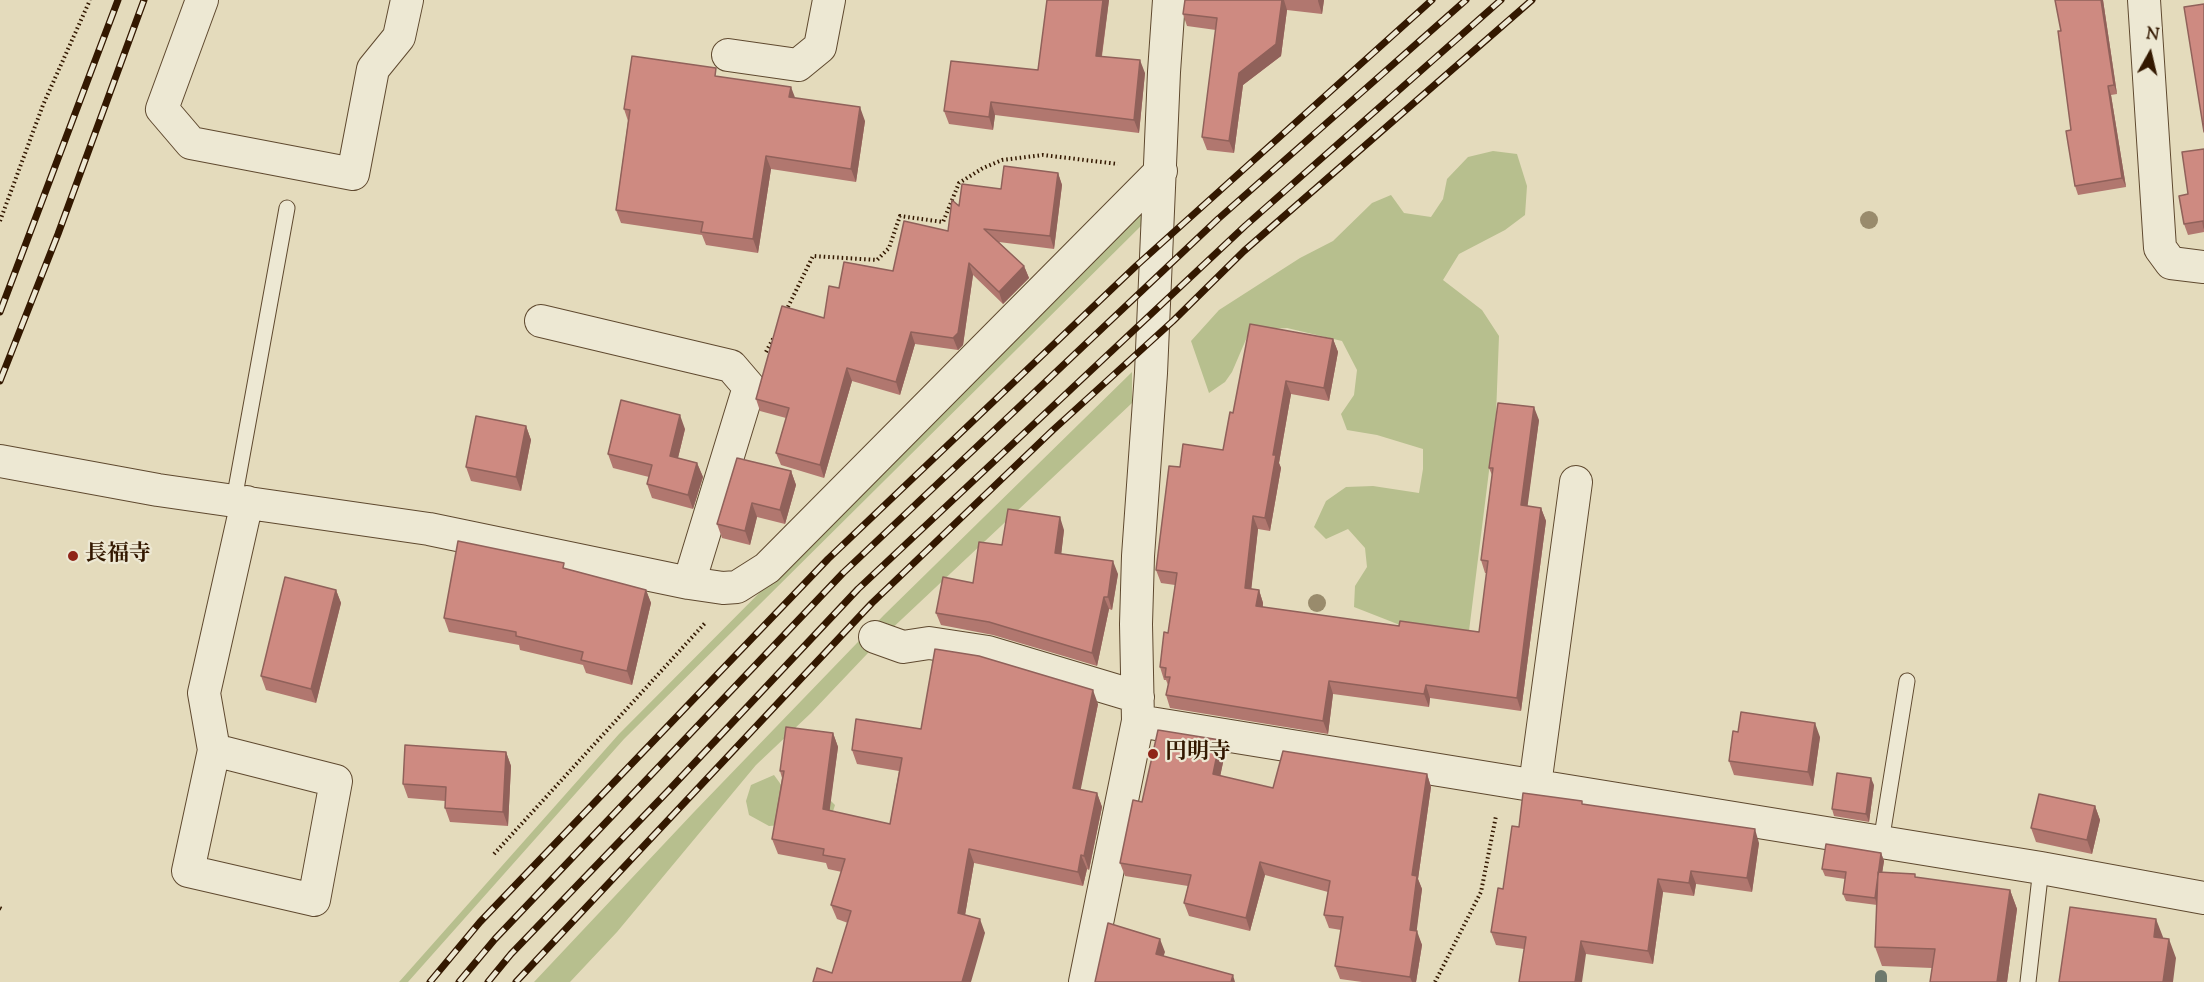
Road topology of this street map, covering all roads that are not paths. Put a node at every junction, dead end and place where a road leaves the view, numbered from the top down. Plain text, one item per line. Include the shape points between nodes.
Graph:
1 (202, 0) edge
2 (407, 0) edge
3 (829, 0) edge
4 (1169, 0) edge
5 (2144, 0) edge
6 (728, 55) dead end
7 (1161, 171) junction
8 (287, 208) dead end
9 (2204, 267) edge
10 (540, 321) dead end
11 (1, 462) edge
12 (1576, 482) dead end
13 (241, 501) junction
14 (689, 583) junction
15 (889, 646) dead end
16 (1907, 681) dead end
17 (1138, 709) junction
18 (214, 750) junction
19 (1535, 785) junction
20 (1881, 842) junction
21 (2042, 868) junction
22 (2204, 898) edge
23 (1084, 982) edge
24 (2028, 982) edge

1 - 2 street via 162,109 183,134 191,142 353,174 373,69 399,37
3 - 6 street via 820,47 798,65
4 - 7 street
5 - 9 street via 2160,248 2171,263
7 - 14 street via 767,568 737,587
7 - 17 street via 1138,556
8 - 13 lane
10 - 14 street via 731,366 749,387
11 - 13 street
12 - 19 street
13 - 14 street via 429,529
13 - 18 street via 204,693
15 - 17 street via 929,643 988,652
16 - 20 lane
17 - 19 street
17 - 23 street
18 - 18 street via 188,871 314,900 336,781
19 - 20 street
20 - 21 street
21 - 22 street
21 - 24 lane

